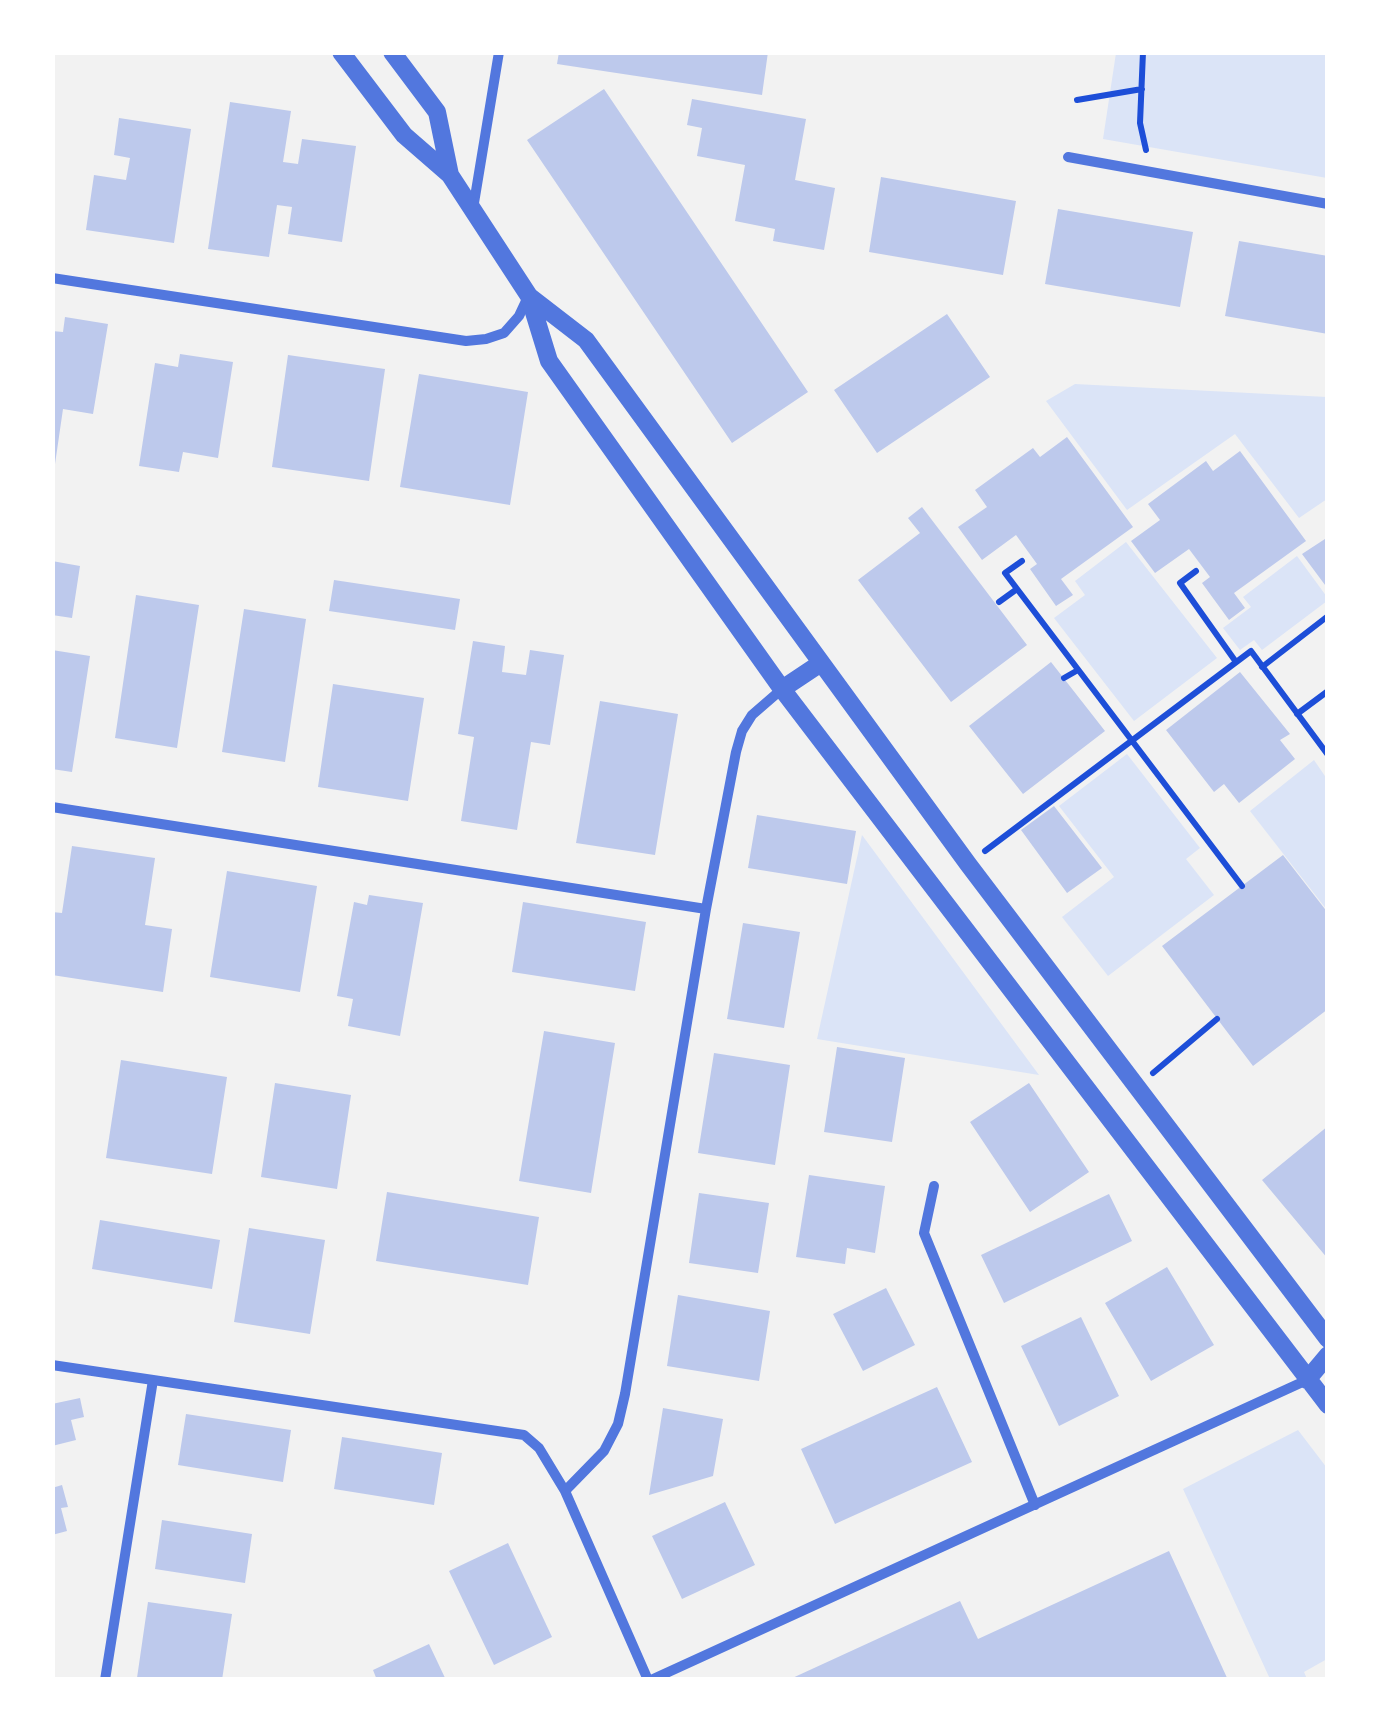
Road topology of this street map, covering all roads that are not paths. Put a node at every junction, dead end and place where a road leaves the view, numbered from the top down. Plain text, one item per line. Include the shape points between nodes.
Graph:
1 (342, 52) edge
2 (392, 52) edge
3 (500, 52) edge
4 (1068, 156) dead end
5 (450, 175) junction
6 (1328, 204) edge
7 (472, 210) junction
8 (52, 278) edge
9 (529, 296) junction
10 (821, 663) junction
11 (782, 689) junction
12 (52, 806) edge
13 (706, 908) junction
14 (934, 1186) dead end
15 (1328, 1338) edge
16 (1328, 1355) edge
17 (52, 1365) edge
18 (153, 1380) junction
19 (1307, 1380) junction
20 (1328, 1383) edge
21 (1328, 1405) edge
22 (565, 1492) junction
23 (1035, 1505) junction
24 (105, 1680) edge
25 (649, 1680) edge

1 - 5 street via 404,135
2 - 5 street via 437,112
3 - 7 street
4 - 6 street
5 - 7 street
7 - 9 street
8 - 9 street via 466,341 504,333
9 - 10 street via 586,340
9 - 11 street via 549,361
10 - 11 street
10 - 15 street
11 - 13 street via 742,731
11 - 19 street
12 - 13 street
13 - 22 street via 626,1394 604,1451
14 - 23 street via 924,1232
16 - 19 street
17 - 18 street
18 - 22 street via 510,1431 539,1448
18 - 24 street
19 - 20 street
19 - 21 street
19 - 23 street
22 - 25 street
23 - 25 street

